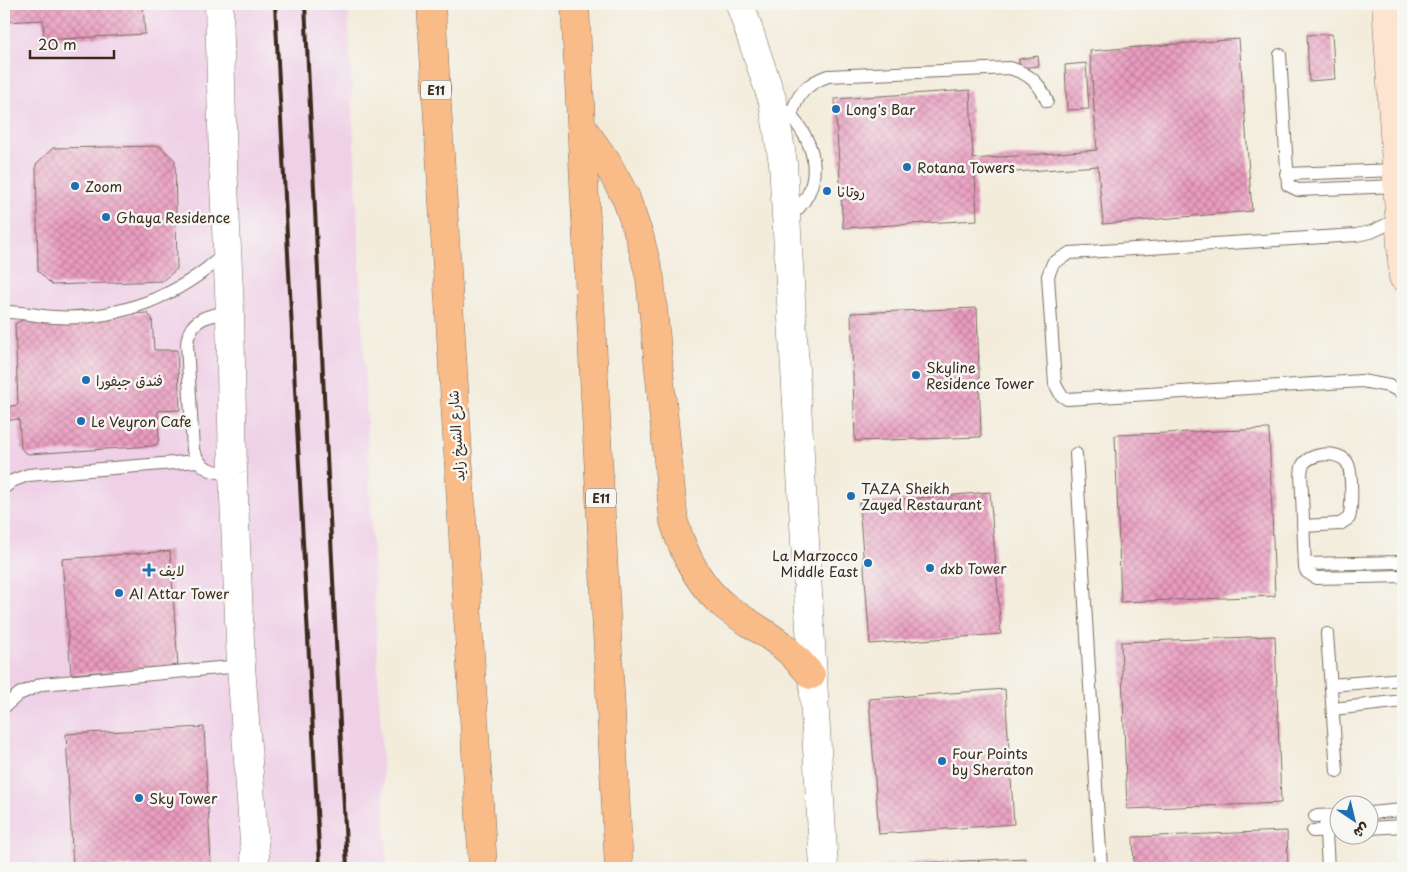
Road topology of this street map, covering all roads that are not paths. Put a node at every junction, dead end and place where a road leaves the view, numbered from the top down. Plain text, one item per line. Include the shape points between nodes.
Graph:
1 (220, 4) edge
2 (431, 4) edge
3 (575, 4) edge
4 (740, 4) edge
5 (1386, 4) edge
6 (1280, 55) dead end
7 (1047, 101) dead end
8 (782, 109) junction
9 (582, 127) junction
10 (1396, 178) junction
11 (1399, 219) junction
12 (227, 251) junction
13 (1403, 277) edge
14 (4, 312) edge
15 (230, 312) junction
16 (1403, 393) edge
17 (1076, 454) dead end
18 (198, 462) junction
19 (233, 473) junction
20 (4, 481) edge
21 (4, 487) edge
22 (1304, 526) junction
23 (1403, 562) edge
24 (1305, 564) junction
25 (1403, 576) edge
26 (1327, 634) dead end
27 (241, 666) junction
28 (812, 675) junction
29 (1403, 678) edge
30 (1331, 685) junction
31 (1403, 701) edge
32 (4, 707) edge
33 (1333, 709) junction
34 (1337, 771) dead end
35 (1403, 810) edge
36 (1380, 812) edge
37 (1330, 816) edge
38 (1403, 826) edge
39 (1380, 827) edge
40 (1330, 830) edge
41 (1319, 831) junction
42 (256, 868) edge
43 (483, 868) edge
44 (619, 868) edge
45 (824, 868) edge
46 (1101, 868) edge
47 (1328, 868) edge

1 - 12 street
2 - 43 highway, شارع الشيخ زايد / E11
3 - 9 highway, E11
4 - 8 street
5 - 10 main road
6 - 10 lane via 1288,185 1298,190
7 - 8 lane via 1037,83 1010,68 828,76 807,86 794,105
8 - 28 street
9 - 28 highway via 626,198 650,278 674,522 681,546 692,569 726,608 786,649
9 - 44 highway, E11
10 - 11 main road
11 - 13 main road
11 - 16 lane via 1356,235 1070,253 1053,263 1048,276 1055,384 1066,399 1362,381 1388,386
12 - 14 lane via 188,283 136,306 55,317
12 - 15 street
15 - 18 lane via 200,318 188,336 193,450
15 - 19 street
17 - 46 lane
18 - 19 lane via 215,473
18 - 21 lane via 28,475
19 - 27 street
20 - 21 lane
22 - 22 lane via 1340,524 1349,518 1350,470 1341,457 1315,455 1303,465
22 - 24 lane
23 - 24 lane
24 - 25 lane via 1307,572 1316,578
26 - 30 lane
27 - 32 lane via 42,684 20,694
27 - 42 street
28 - 45 street
29 - 30 lane
30 - 33 lane
31 - 33 lane
33 - 34 lane
35 - 36 lane
37 - 41 lane via 1320,816
38 - 39 lane
40 - 41 lane
41 - 47 lane

